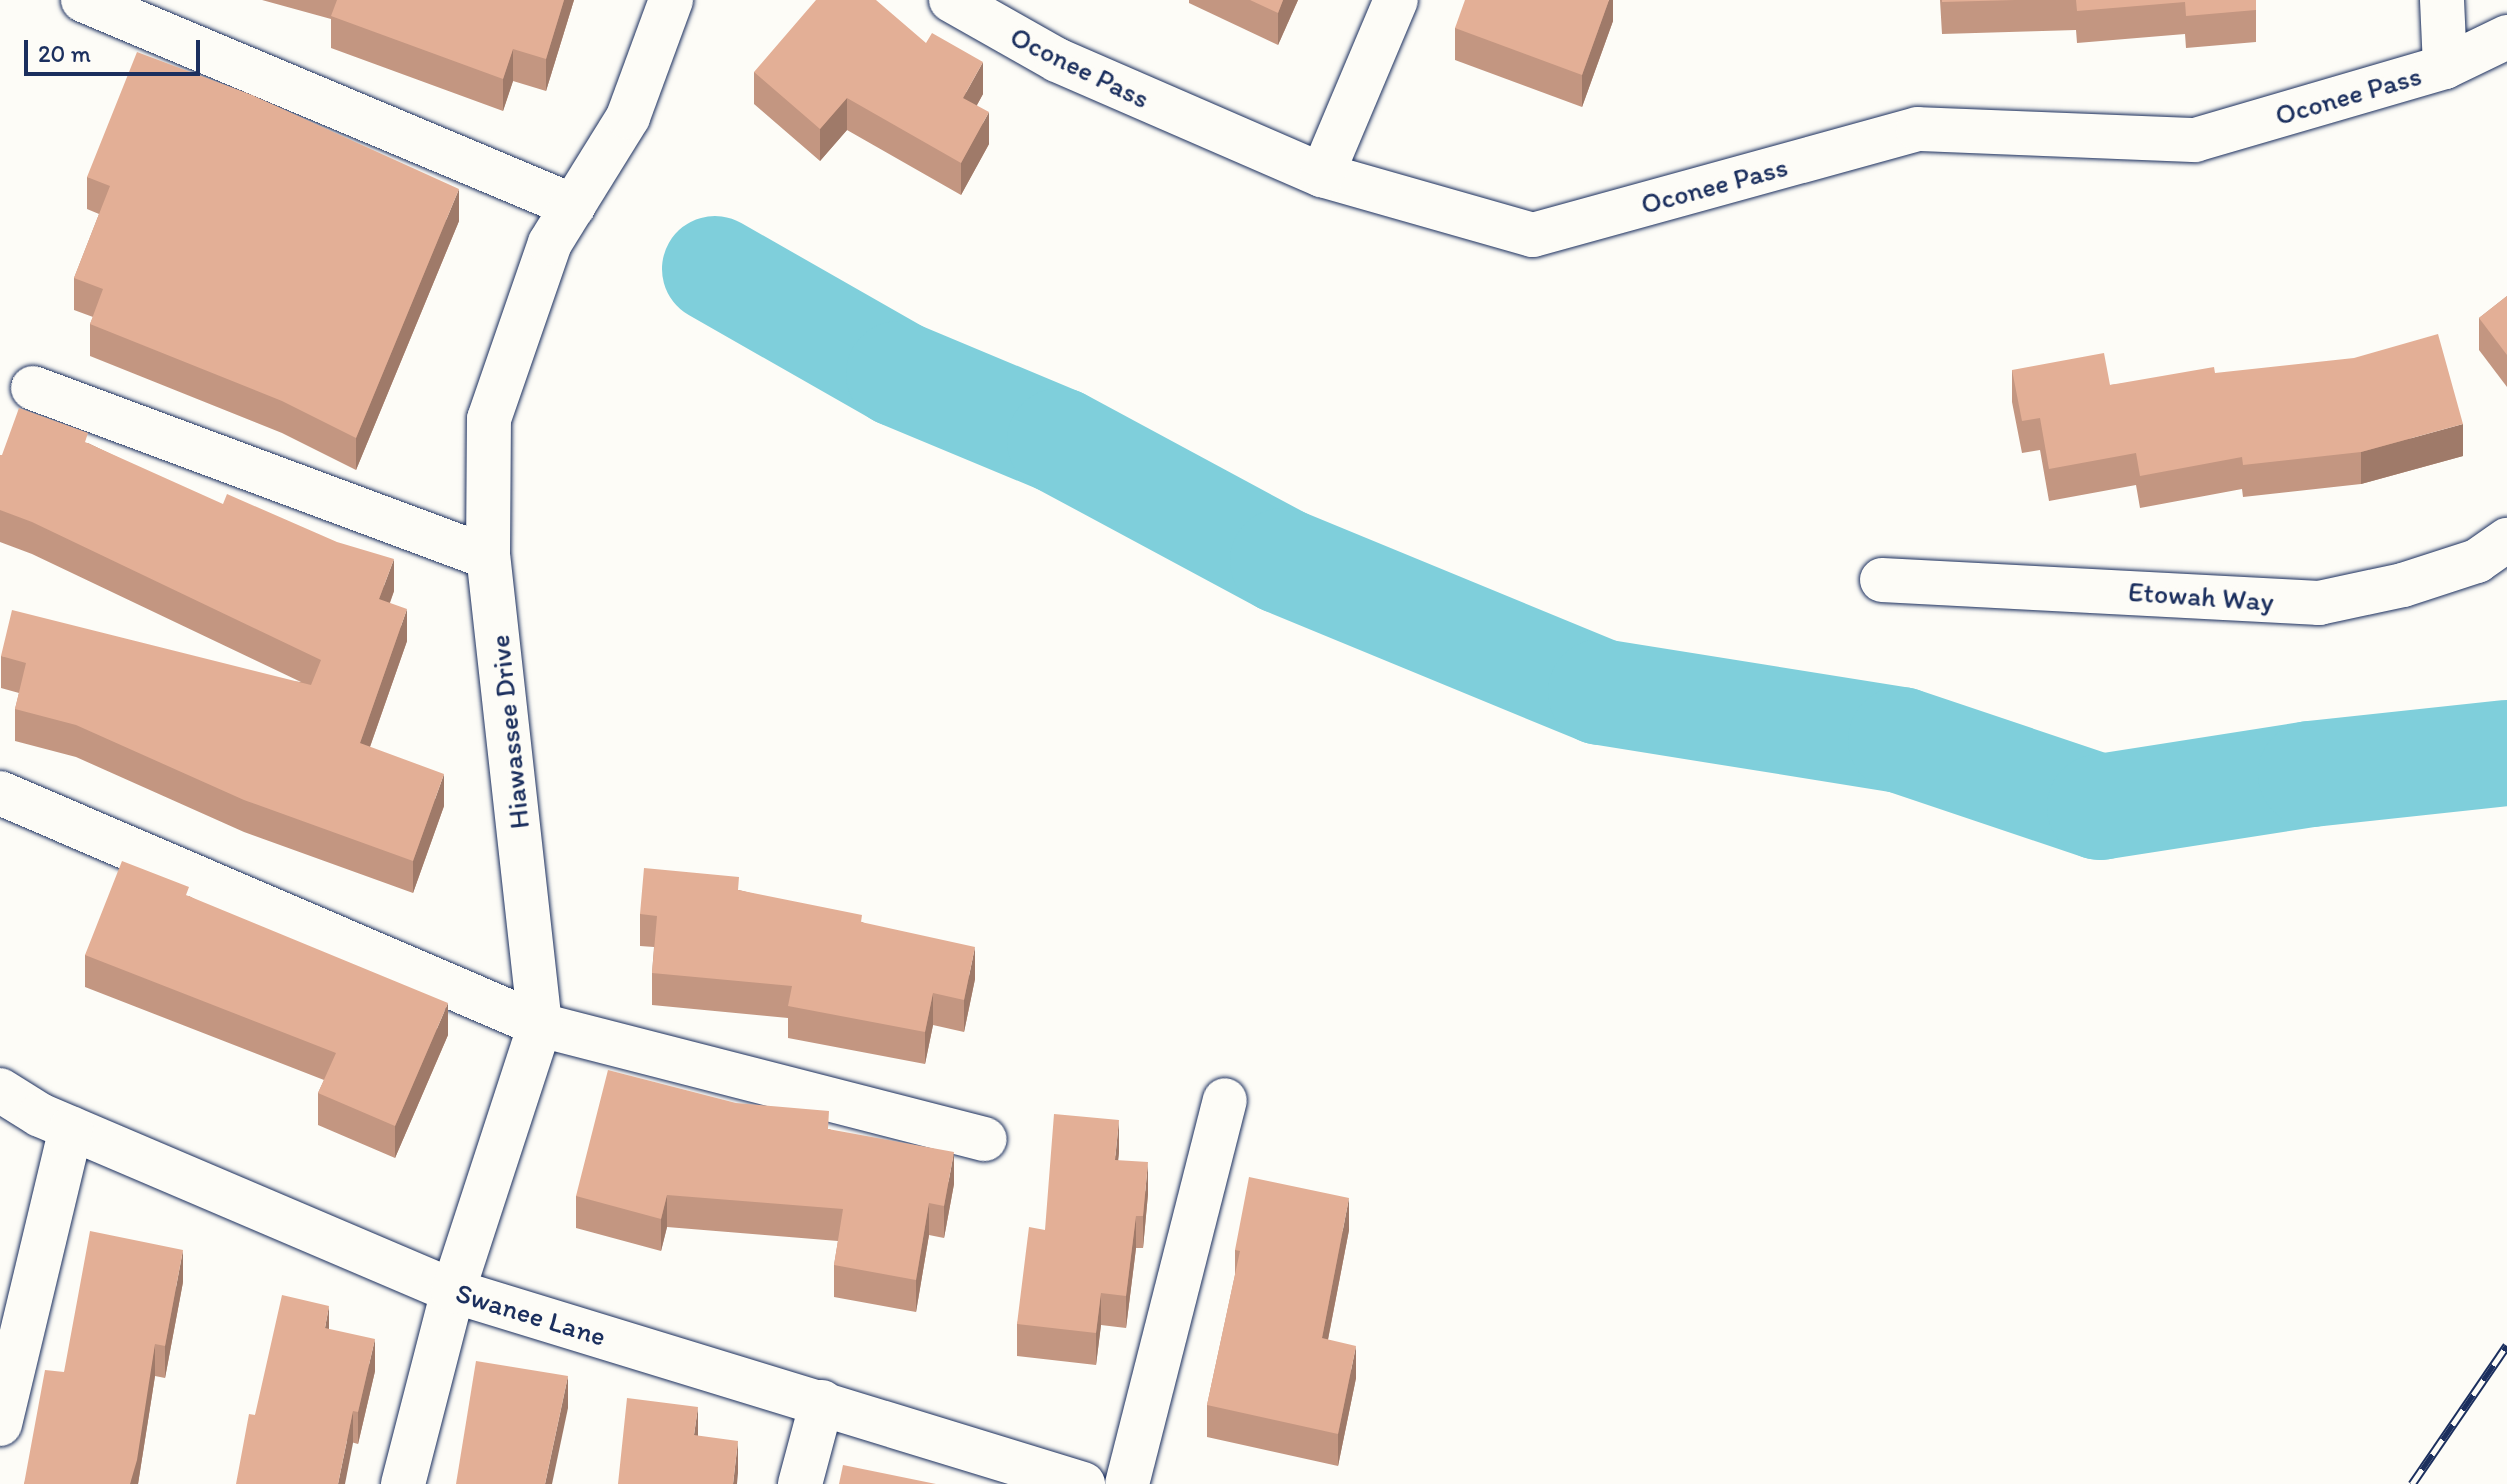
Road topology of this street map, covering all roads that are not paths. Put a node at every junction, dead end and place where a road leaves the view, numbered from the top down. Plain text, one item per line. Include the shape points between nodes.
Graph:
1 (83, 0) edge
2 (671, 0) edge
3 (951, 0) edge
4 (1396, 0) edge
5 (2442, 0) edge
6 (2507, 37) edge
7 (2445, 67) junction
8 (1322, 175) junction
9 (573, 206) junction
10 (33, 388) dead end
11 (2507, 540) edge
12 (488, 557) junction
13 (1882, 580) dead end
14 (0, 793) edge
15 (540, 1025) junction
16 (0, 1090) edge
17 (1225, 1100) dead end
18 (71, 1128) junction
19 (985, 1139) dead end
20 (453, 1291) junction
21 (822, 1402) junction
22 (0, 1424) edge
23 (403, 1484) edge
24 (800, 1484) edge
25 (1083, 1484) edge
26 (1127, 1484) edge

1 - 9 street
2 - 9 street, Hiawassee Drive via 628,117
3 - 8 street, Oconee Pass via 1057,60
4 - 8 street
5 - 7 street
6 - 7 street, Oconee Pass
7 - 8 street, Oconee Pass via 2195,140 1918,129 1533,235
9 - 12 street, Hiawassee Drive via 550,243 489,419
10 - 12 street
11 - 13 street, Etowah Way via 2477,561 2403,585 2319,603
12 - 15 street, Hiawassee Drive
14 - 15 street
15 - 19 street
15 - 20 street, Hiawassee Drive
16 - 18 street, Swanee Lane
17 - 26 street
18 - 20 street, Swanee Lane
18 - 22 street
20 - 21 street, Swanee Lane
20 - 23 street, Hiawassee Drive
21 - 24 street
21 - 25 street, Swanee Lane

